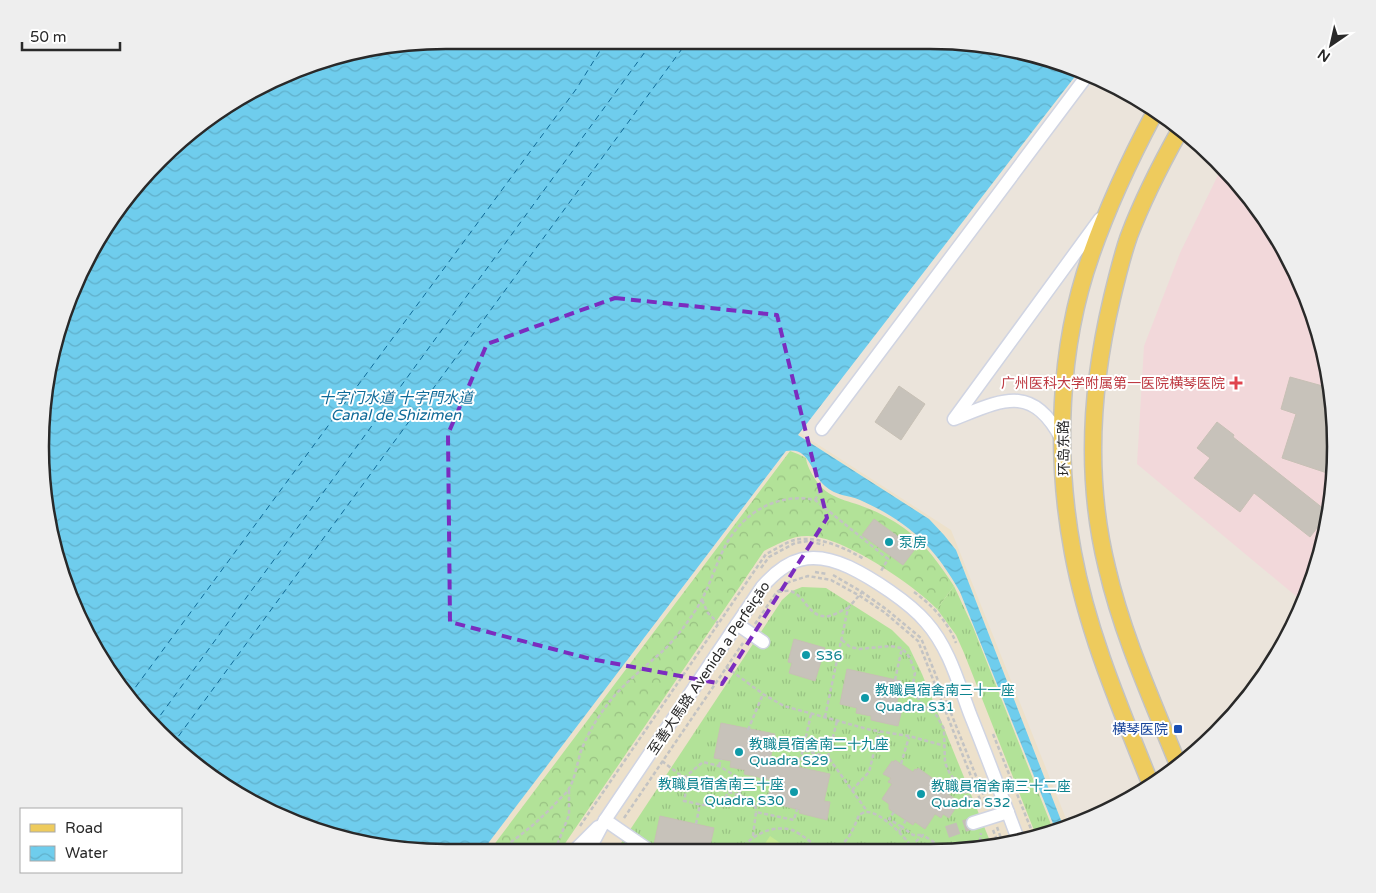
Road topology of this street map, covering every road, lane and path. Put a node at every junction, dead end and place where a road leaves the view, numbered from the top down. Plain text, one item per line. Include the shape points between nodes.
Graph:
1 (1084, 80) edge
2 (1152, 118) edge
3 (1177, 135) edge
4 (1110, 205) junction
5 (822, 429) dead end
6 (1062, 439) junction
7 (822, 489) dead end
8 (816, 500) junction
9 (865, 561) dead end
10 (814, 572) dead end
11 (878, 574) junction
12 (888, 576) dead end
13 (911, 591) dead end
14 (776, 592) junction
15 (862, 592) junction
16 (860, 596) junction
17 (702, 600) junction
18 (848, 608) junction
19 (720, 624) junction
20 (737, 624) junction
21 (749, 633) junction
22 (842, 640) junction
23 (763, 642) dead end
24 (956, 645) dead end
25 (902, 648) junction
26 (714, 659) junction
27 (726, 667) junction
28 (895, 680) dead end
29 (763, 694) junction
30 (811, 714) junction
31 (825, 717) junction
32 (836, 721) junction
33 (990, 728) dead end
34 (748, 730) dead end
35 (879, 732) junction
36 (909, 736) junction
37 (945, 746) junction
38 (803, 750) junction
39 (651, 753) junction
40 (828, 757) junction
41 (721, 759) dead end
42 (1176, 759) edge
43 (663, 761) junction
44 (901, 764) dead end
45 (720, 766) junction
46 (798, 768) dead end
47 (620, 776) dead end
48 (684, 778) junction
49 (1148, 778) edge
50 (568, 790) junction
51 (852, 790) junction
52 (740, 795) junction
53 (700, 804) junction
54 (796, 809) dead end
55 (756, 812) junction
56 (867, 812) junction
57 (894, 812) dead end
58 (1008, 812) junction
59 (990, 817) junction
60 (605, 820) junction
61 (906, 820) dead end
62 (973, 823) tunnel mouth
63 (696, 824) dead end
64 (619, 825) dead end
65 (579, 826) dead end
66 (902, 827) junction
67 (1031, 831) edge
68 (899, 832) junction
69 (923, 835) junction
70 (1016, 835) edge
71 (753, 838) junction
72 (1001, 838) edge
73 (997, 839) edge
74 (508, 844) edge
75 (557, 844) edge
76 (581, 844) edge
77 (592, 844) edge
78 (640, 844) edge
79 (747, 844) edge
80 (813, 844) edge
81 (842, 844) edge
82 (909, 844) edge
83 (913, 844) edge
84 (936, 844) edge

1 - 5 street
2 - 4 main road, 环岛东路
3 - 42 main road via 1157,171 1129,237 1104,331 1093,418 1096,501 1106,567 1119,615
4 - 6 main road, 环岛东路 via 1078,299 1065,376
4 - 6 street via 954,419 986,406 1023,401 1040,408
6 - 49 main road, 环岛东路 via 1073,554 1087,610 1106,674
7 - 8 path
8 - 11 path via 888,559
8 - 17 path via 790,498 777,501 740,524 719,558
9 - 19 path via 808,541 795,543 769,557
10 - 15 path via 832,575
11 - 12 path
11 - 15 path
11 - 20 street, 至善大馬路 Avenida a Perfeição via 822,557 794,561 771,576
11 - 58 street, 至善大馬路 Avenida a Perfeição via 935,633 944,648
13 - 24 path via 926,600 946,623
14 - 16 path via 789,582 808,576 831,580
14 - 18 path via 790,590 818,615 829,616
14 - 21 path
15 - 16 path
15 - 59 path via 921,638
16 - 18 path
16 - 59 path via 918,641
17 - 19 path via 708,613
17 - 50 path via 668,646 625,684 598,717 582,748
18 - 22 path
19 - 47 path
19 - 65 path
20 - 21 street
20 - 26 street, 至善大馬路 Avenida a Perfeição
21 - 23 street
21 - 27 path
22 - 25 path via 860,650 890,646
22 - 31 path
25 - 28 path
25 - 37 path via 915,673 912,689 922,704 937,716 944,730
26 - 27 path
26 - 39 street, 至善大馬路 Avenida a Perfeição
27 - 29 path
27 - 43 path
29 - 30 path via 784,706
29 - 34 path
30 - 31 path
30 - 38 path
31 - 32 path
32 - 35 path
32 - 40 path
33 - 67 path
35 - 36 path
35 - 51 path via 869,772
36 - 37 path
36 - 44 path
37 - 59 path via 945,763 950,774 969,799
38 - 40 path
38 - 46 path
39 - 43 path
39 - 60 street, 至善大馬路 Avenida a Perfeição
40 - 51 path
41 - 45 path
43 - 48 path
43 - 64 path
45 - 48 path via 703,762
45 - 52 path via 742,780
48 - 53 path via 688,781 684,800
50 - 74 path via 538,821
50 - 75 path via 569,815
51 - 56 path
52 - 53 path via 728,792 725,800 714,806
52 - 55 path via 755,802
53 - 63 path
54 - 55 path via 794,820
55 - 71 path
56 - 68 path via 875,814
56 - 81 path via 859,815
57 - 66 path via 889,819
58 - 59 street
58 - 70 street, 至善大馬路 Avenida a Perfeição
59 - 62 street
59 - 72 path
59 - 73 path
60 - 76 street, 至善大馬路 Avenida a Perfeição
60 - 77 street, 至善大馬路 Avenida a Perfeição
60 - 78 street
61 - 66 path
66 - 68 path
66 - 69 path via 913,835
68 - 82 path
69 - 83 path
69 - 84 path
71 - 79 path
71 - 80 path via 768,831 788,829

